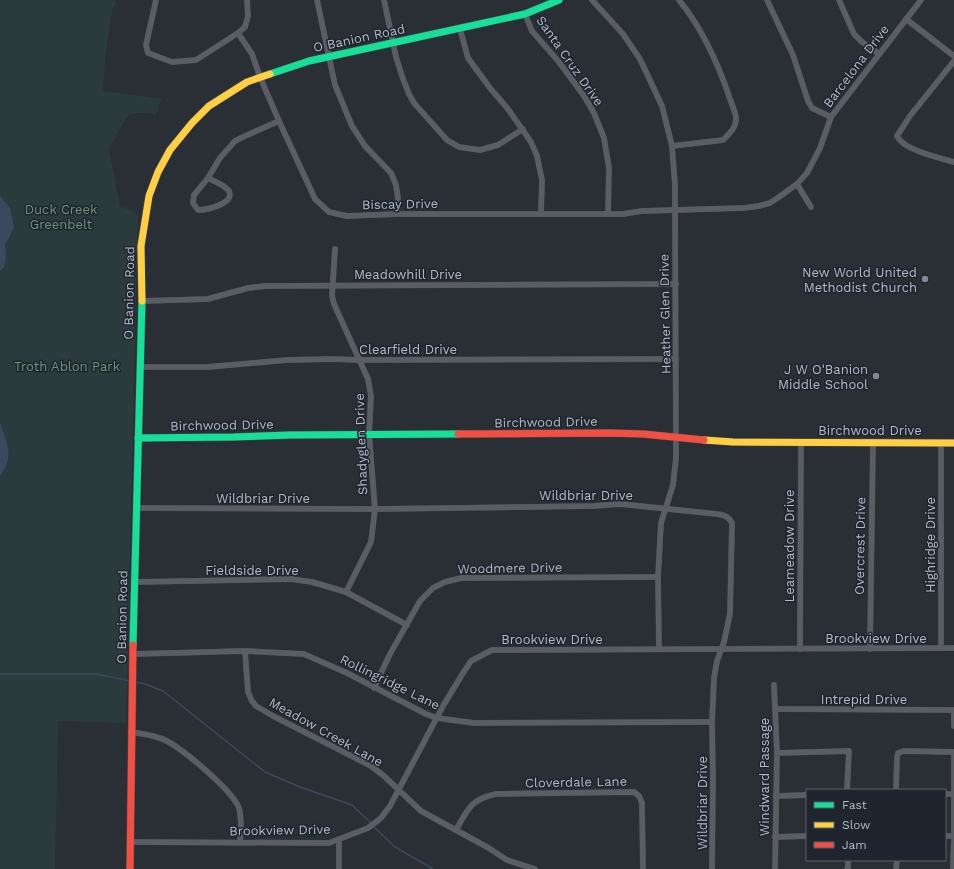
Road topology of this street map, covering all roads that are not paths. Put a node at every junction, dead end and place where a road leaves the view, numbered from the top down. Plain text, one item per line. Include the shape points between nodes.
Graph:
1 (156, 0) edge
2 (247, 0) edge
3 (317, 0) edge
4 (384, 0) edge
5 (559, 0) edge
6 (592, 0) edge
7 (679, 0) edge
8 (767, 0) edge
9 (839, 0) edge
10 (921, 0) edge
11 (525, 14) junction
12 (906, 19) junction
13 (460, 29) junction
14 (238, 33) junction
15 (393, 43) junction
16 (878, 54) junction
17 (954, 56) edge
18 (328, 57) junction
19 (954, 60) edge
20 (260, 77) junction
21 (831, 118) junction
22 (279, 121) junction
23 (523, 129) junction
24 (672, 146) junction
25 (954, 162) edge
26 (208, 178) junction
27 (796, 184) junction
28 (811, 207) dead end
29 (675, 210) junction
30 (397, 214) junction
31 (541, 214) junction
32 (608, 214) junction
33 (335, 249) dead end
34 (676, 284) junction
35 (333, 285) junction
36 (142, 301) junction
37 (676, 359) junction
38 (359, 360) junction
39 (140, 367) junction
40 (369, 434) junction
41 (138, 438) junction
42 (675, 438) junction
43 (800, 442) junction
44 (873, 443) junction
45 (941, 443) junction
46 (954, 443) edge
47 (136, 508) junction
48 (375, 509) junction
49 (665, 510) junction
50 (658, 577) junction
51 (135, 582) junction
52 (346, 592) junction
53 (407, 625) junction
54 (941, 648) junction
55 (954, 648) edge
56 (659, 649) junction
57 (870, 649) junction
58 (246, 650) junction
59 (720, 650) junction
60 (800, 650) junction
61 (133, 654) junction
62 (774, 685) dead end
63 (374, 688) junction
64 (775, 709) junction
65 (954, 710) edge
66 (437, 718) junction
67 (712, 722) junction
68 (954, 726) edge
69 (131, 732) junction
70 (954, 752) edge
71 (776, 753) junction
72 (954, 756) edge
73 (847, 789) edge
74 (896, 789) edge
75 (398, 790) junction
76 (954, 794) edge
77 (806, 795) edge
78 (776, 796) junction
79 (456, 830) junction
80 (954, 832) edge
81 (806, 836) edge
82 (775, 837) junction
83 (954, 839) edge
84 (339, 840) junction
85 (130, 842) junction
86 (240, 842) junction
87 (130, 869) edge
88 (339, 869) edge
89 (535, 869) edge
90 (643, 869) edge
91 (712, 869) edge
92 (775, 869) edge
93 (953, 869) edge

1 - 14 street via 146,45 148,53 172,62 196,60
2 - 14 street via 248,16 245,27
3 - 18 street
4 - 15 street
5 - 11 street, O Banion Road
6 - 24 street, Heather Glen Drive via 622,34 646,71 662,106
7 - 24 street via 711,49 736,120 734,128 723,140
8 - 21 street via 793,56 808,102 812,108
9 - 16 street via 854,34
10 - 12 street, Barcelona Drive
11 - 13 street, O Banion Road
11 - 32 street, Santa Cruz Drive via 532,30 559,62 594,113 604,138 609,168
12 - 16 street, Barcelona Drive
12 - 17 street
13 - 15 street, O Banion Road
13 - 23 street via 468,58
14 - 20 street, Biscay Drive via 252,54
15 - 18 street, O Banion Road
15 - 23 street via 403,79 414,103 453,145 467,149 489,148
16 - 21 street, Barcelona Drive
18 - 20 street, O Banion Road
18 - 30 street via 335,85 352,126 365,146 391,173 396,185
19 - 25 street via 897,136 899,141 908,146
20 - 22 street, Biscay Drive
20 - 36 street, O Banion Road via 247,82 209,106 182,134 158,172 149,196 141,246
21 - 27 street, Barcelona Drive via 816,158 807,173
22 - 26 street via 235,141 220,158
22 - 30 street, Biscay Drive via 310,188 323,208 347,216
23 - 31 street via 531,142 542,180
24 - 29 street, Heather Glen Drive
26 - 26 street via 194,195 193,203 198,210 227,202 230,196 226,188
27 - 28 street
27 - 29 street, Barcelona Drive via 779,197 759,206
29 - 32 street, Biscay Drive
29 - 34 street, Heather Glen Drive
30 - 31 street, Biscay Drive
31 - 32 street, Biscay Drive
33 - 35 street, Shadyglen Drive
34 - 35 street, Meadowhill Drive
34 - 37 street, Heather Glen Drive
35 - 36 street, Meadowhill Drive via 266,286 208,299
35 - 38 street, Shadyglen Drive via 334,304
36 - 39 street, O Banion Road
37 - 38 street, Clearfield Drive
37 - 42 street, Heather Glen Drive
38 - 39 street, Clearfield Drive via 287,360 207,367
38 - 40 street, Shadyglen Drive via 370,386
39 - 41 street, O Banion Road
40 - 41 street, Birchwood Drive
40 - 42 street, Birchwood Drive via 611,433
40 - 48 street, Shadyglen Drive
41 - 47 street, O Banion Road
42 - 43 street, Birchwood Drive via 733,442
42 - 49 street, Heather Glen Drive via 673,485
43 - 44 street, Birchwood Drive
43 - 60 street, Leameadow Drive
44 - 45 street, Birchwood Drive
44 - 57 street, Overcrest Drive
45 - 46 street, Birchwood Drive
45 - 54 street, Highridge Drive
47 - 48 street, Wildbriar Drive
47 - 51 street, O Banion Road
48 - 49 street, Wildbriar Drive via 620,504
48 - 52 street, Shadyglen Drive via 371,542
49 - 50 street, Heather Glen Drive via 661,523
49 - 59 street, Wildbriar Drive via 725,516 732,523 730,614
50 - 53 street, Woodmere Drive via 445,582 426,594
50 - 56 street, Heather Glen Drive
51 - 52 street, Fieldside Drive via 291,579
51 - 61 street, O Banion Road
52 - 53 street, Fieldside Drive
53 - 63 street, Woodmere Drive
54 - 55 street, Brookview Drive
54 - 57 street, Brookview Drive
56 - 59 street, Brookview Drive
56 - 66 street, Brookview Drive via 492,650 471,661
57 - 60 street, Brookview Drive
58 - 61 street, Rollingridge Lane
58 - 63 street, Rollingridge Lane via 304,654
58 - 75 street, Meadow Creek Lane via 248,692 256,706 371,766
59 - 60 street, Brookview Drive
59 - 67 street, Wildbriar Drive via 714,678
61 - 69 street, O Banion Road
62 - 64 street, Windward Passage
63 - 66 street, Rollingridge Lane
64 - 65 street, Intrepid Drive
64 - 71 street, Windward Passage
65 - 68 street
66 - 67 street, Rollingridge Lane via 474,723
66 - 75 street, Brookview Drive
67 - 91 street, Wildbriar Drive
69 - 85 street, O Banion Road
69 - 86 street via 167,741 226,788 239,808
70 - 74 street via 898,753
71 - 73 street via 848,751
71 - 78 street, Windward Passage
72 - 76 street
75 - 79 street, Meadow Creek Lane via 421,811
75 - 84 street, Brookview Drive via 381,818 368,828
76 - 80 street
77 - 78 street
78 - 82 street, Windward Passage
79 - 89 street, Meadow Creek Lane via 507,860
79 - 90 street, Cloverdale Lane via 467,810 484,796 634,792 642,803
81 - 82 street
82 - 92 street, Windward Passage
83 - 93 street
84 - 86 street, Brookview Drive via 329,843
84 - 88 street
85 - 86 street, Brookview Drive
85 - 87 street, O Banion Road

